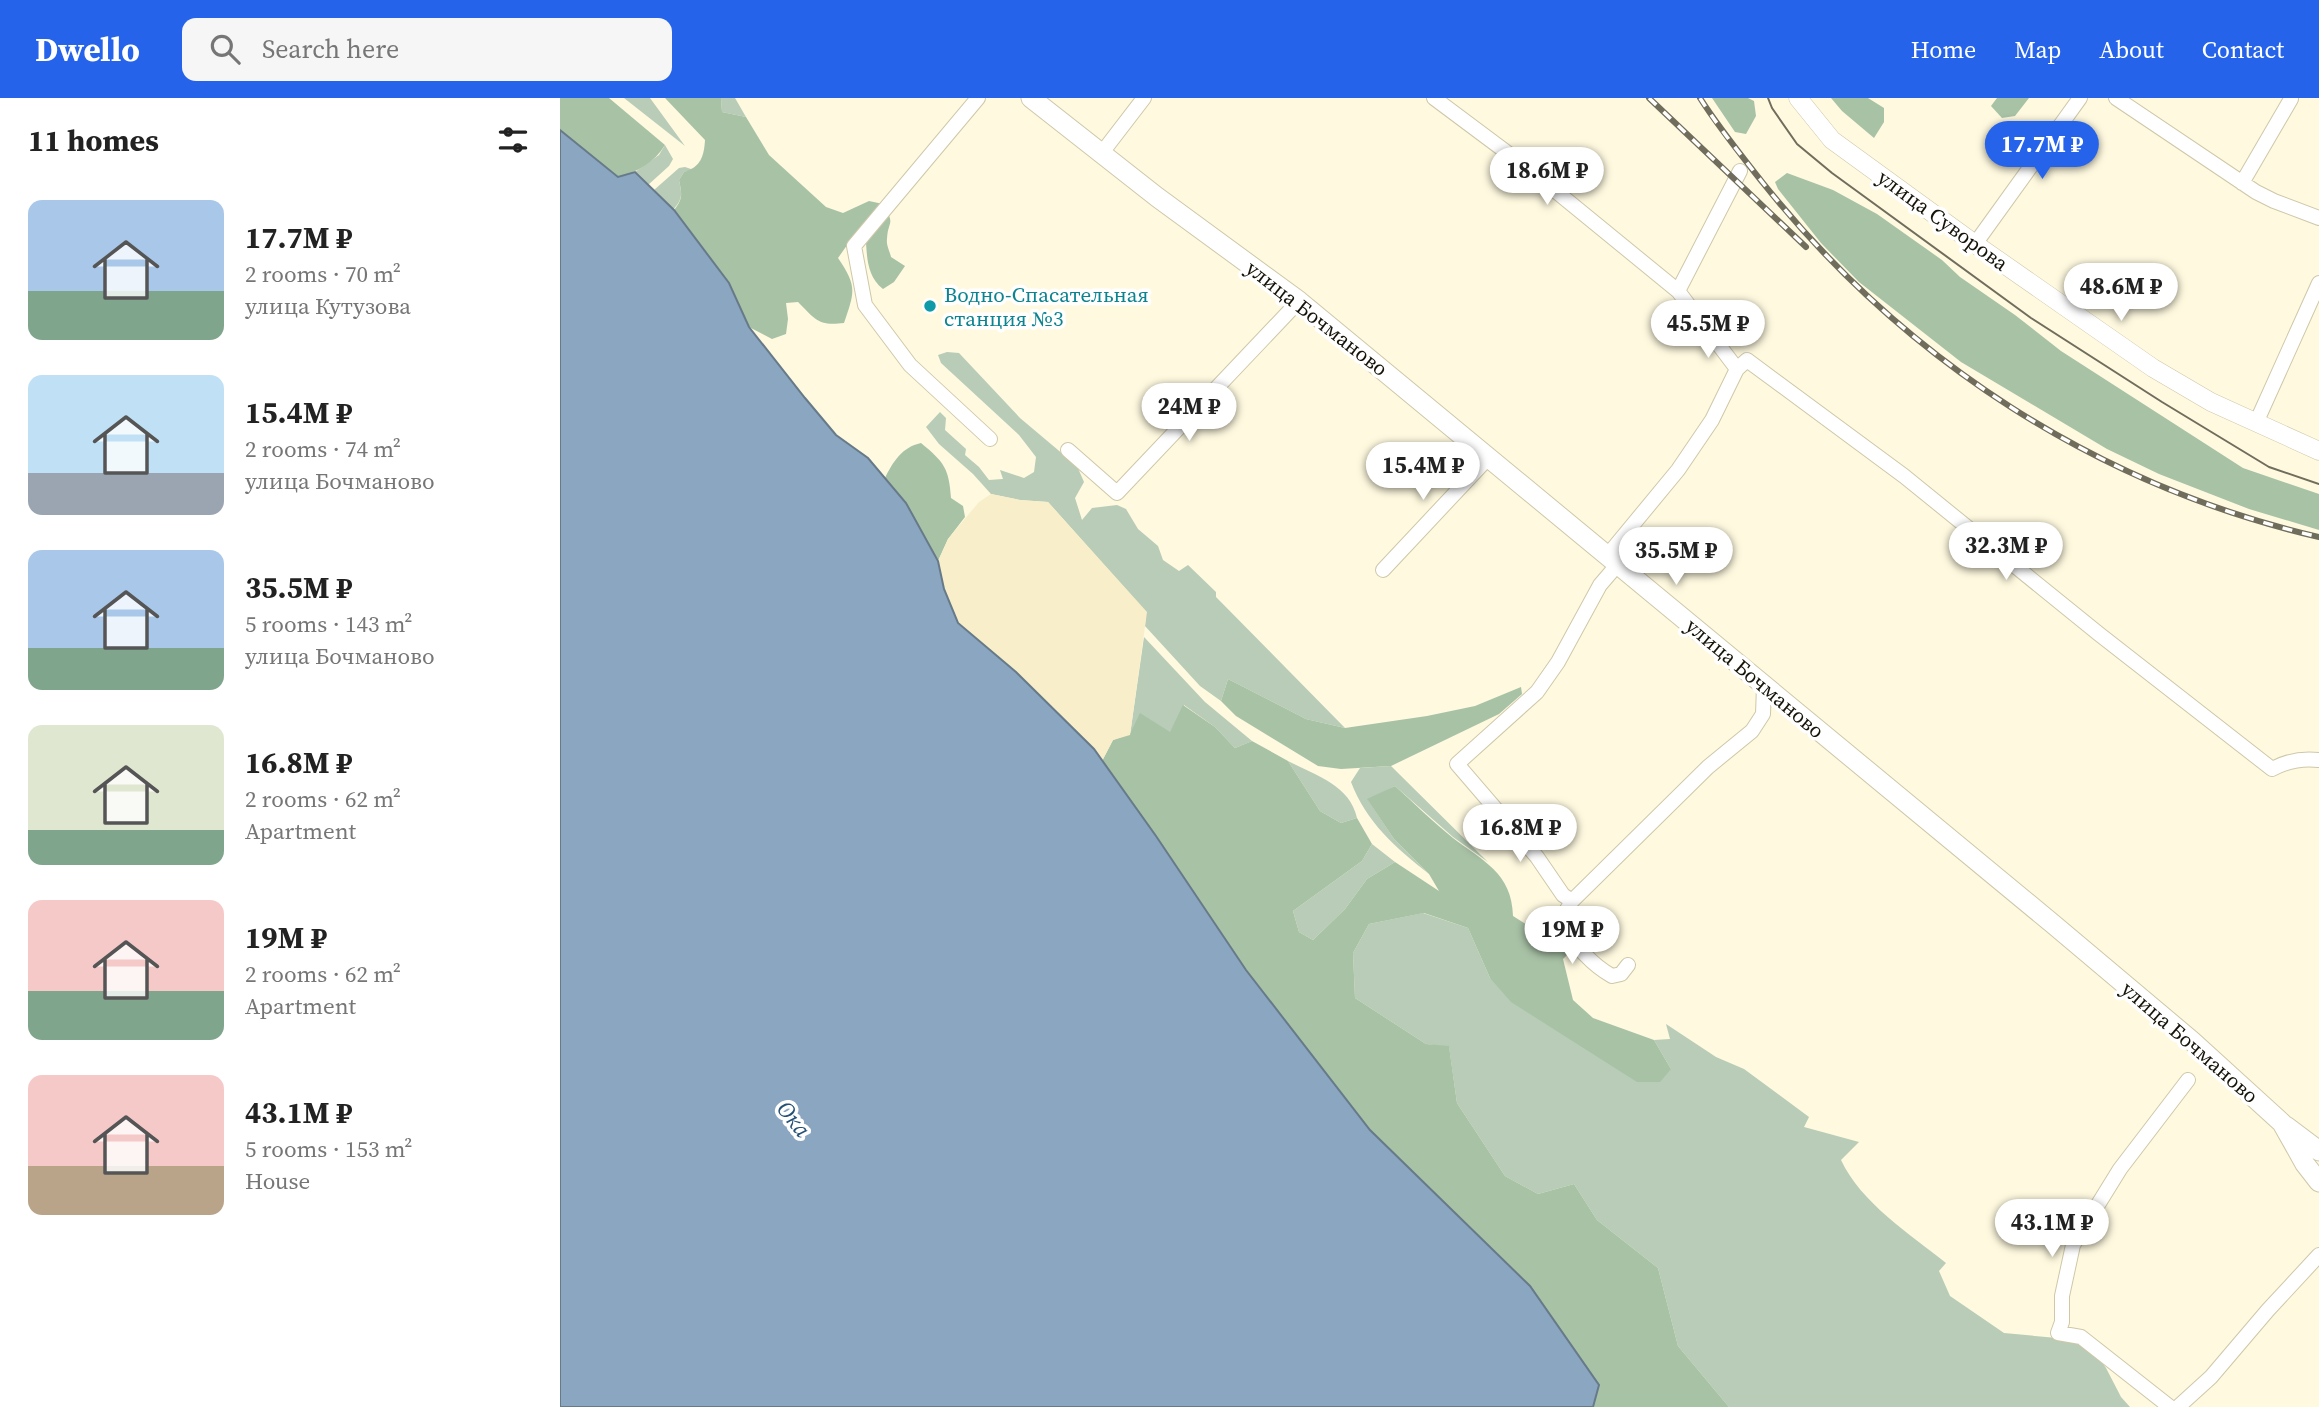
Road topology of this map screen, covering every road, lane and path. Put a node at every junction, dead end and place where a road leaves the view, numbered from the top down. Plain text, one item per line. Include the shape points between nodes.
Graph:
1 (978, 98) edge
2 (1031, 98) edge
3 (1144, 98) edge
4 (1434, 98) edge
5 (1798, 98) edge
6 (2080, 98) edge
7 (2116, 98) edge
8 (2291, 99) edge
9 (1101, 154) junction
10 (1740, 171) dead end
11 (2242, 183) junction
12 (2319, 218) edge
13 (1975, 244) junction
14 (2319, 283) edge
15 (1678, 291) junction
16 (1298, 301) junction
17 (1737, 369) junction
18 (2256, 423) junction
19 (990, 439) dead end
20 (1068, 450) dead end
21 (2319, 451) edge
22 (1488, 458) junction
23 (1613, 560) junction
24 (1382, 570) dead end
25 (1764, 686) junction
26 (2319, 760) edge
27 (1572, 901) junction
28 (1628, 965) dead end
29 (2188, 1080) dead end
30 (2282, 1123) junction
31 (2319, 1151) edge
32 (2319, 1182) edge
33 (2319, 1255) edge
34 (2170, 1407) edge
35 (2178, 1407) edge

1 - 19 street via 854,246 865,305 910,365
2 - 9 main road, улица Бочманово
3 - 9 street
4 - 15 street
5 - 13 street, улица Суворова via 1832,139
6 - 13 street
7 - 11 street
8 - 11 street
9 - 16 main road, улица Бочманово
10 - 15 street
11 - 12 street
13 - 18 street, улица Суворова via 2153,368
14 - 18 street
15 - 17 street
16 - 20 street via 1117,493
16 - 22 main road, улица Бочманово
17 - 23 street via 1712,420
17 - 26 street via 1747,360 1904,477 2272,769 2284,762
18 - 21 street, улица Суворова
22 - 23 main road, улица Бочманово
22 - 24 street
23 - 25 main road, улица Бочманово
23 - 27 street via 1537,692 1457,764
25 - 27 street via 1763,714 1752,731 1708,767
25 - 30 main road, улица Бочманово via 2192,1041
27 - 28 street via 1560,921 1573,942 1612,976
29 - 34 street via 2120,1169 2073,1245 2058,1333 2081,1337
30 - 31 main road
30 - 32 main road, улица Бочманово
33 - 35 street via 2211,1377

